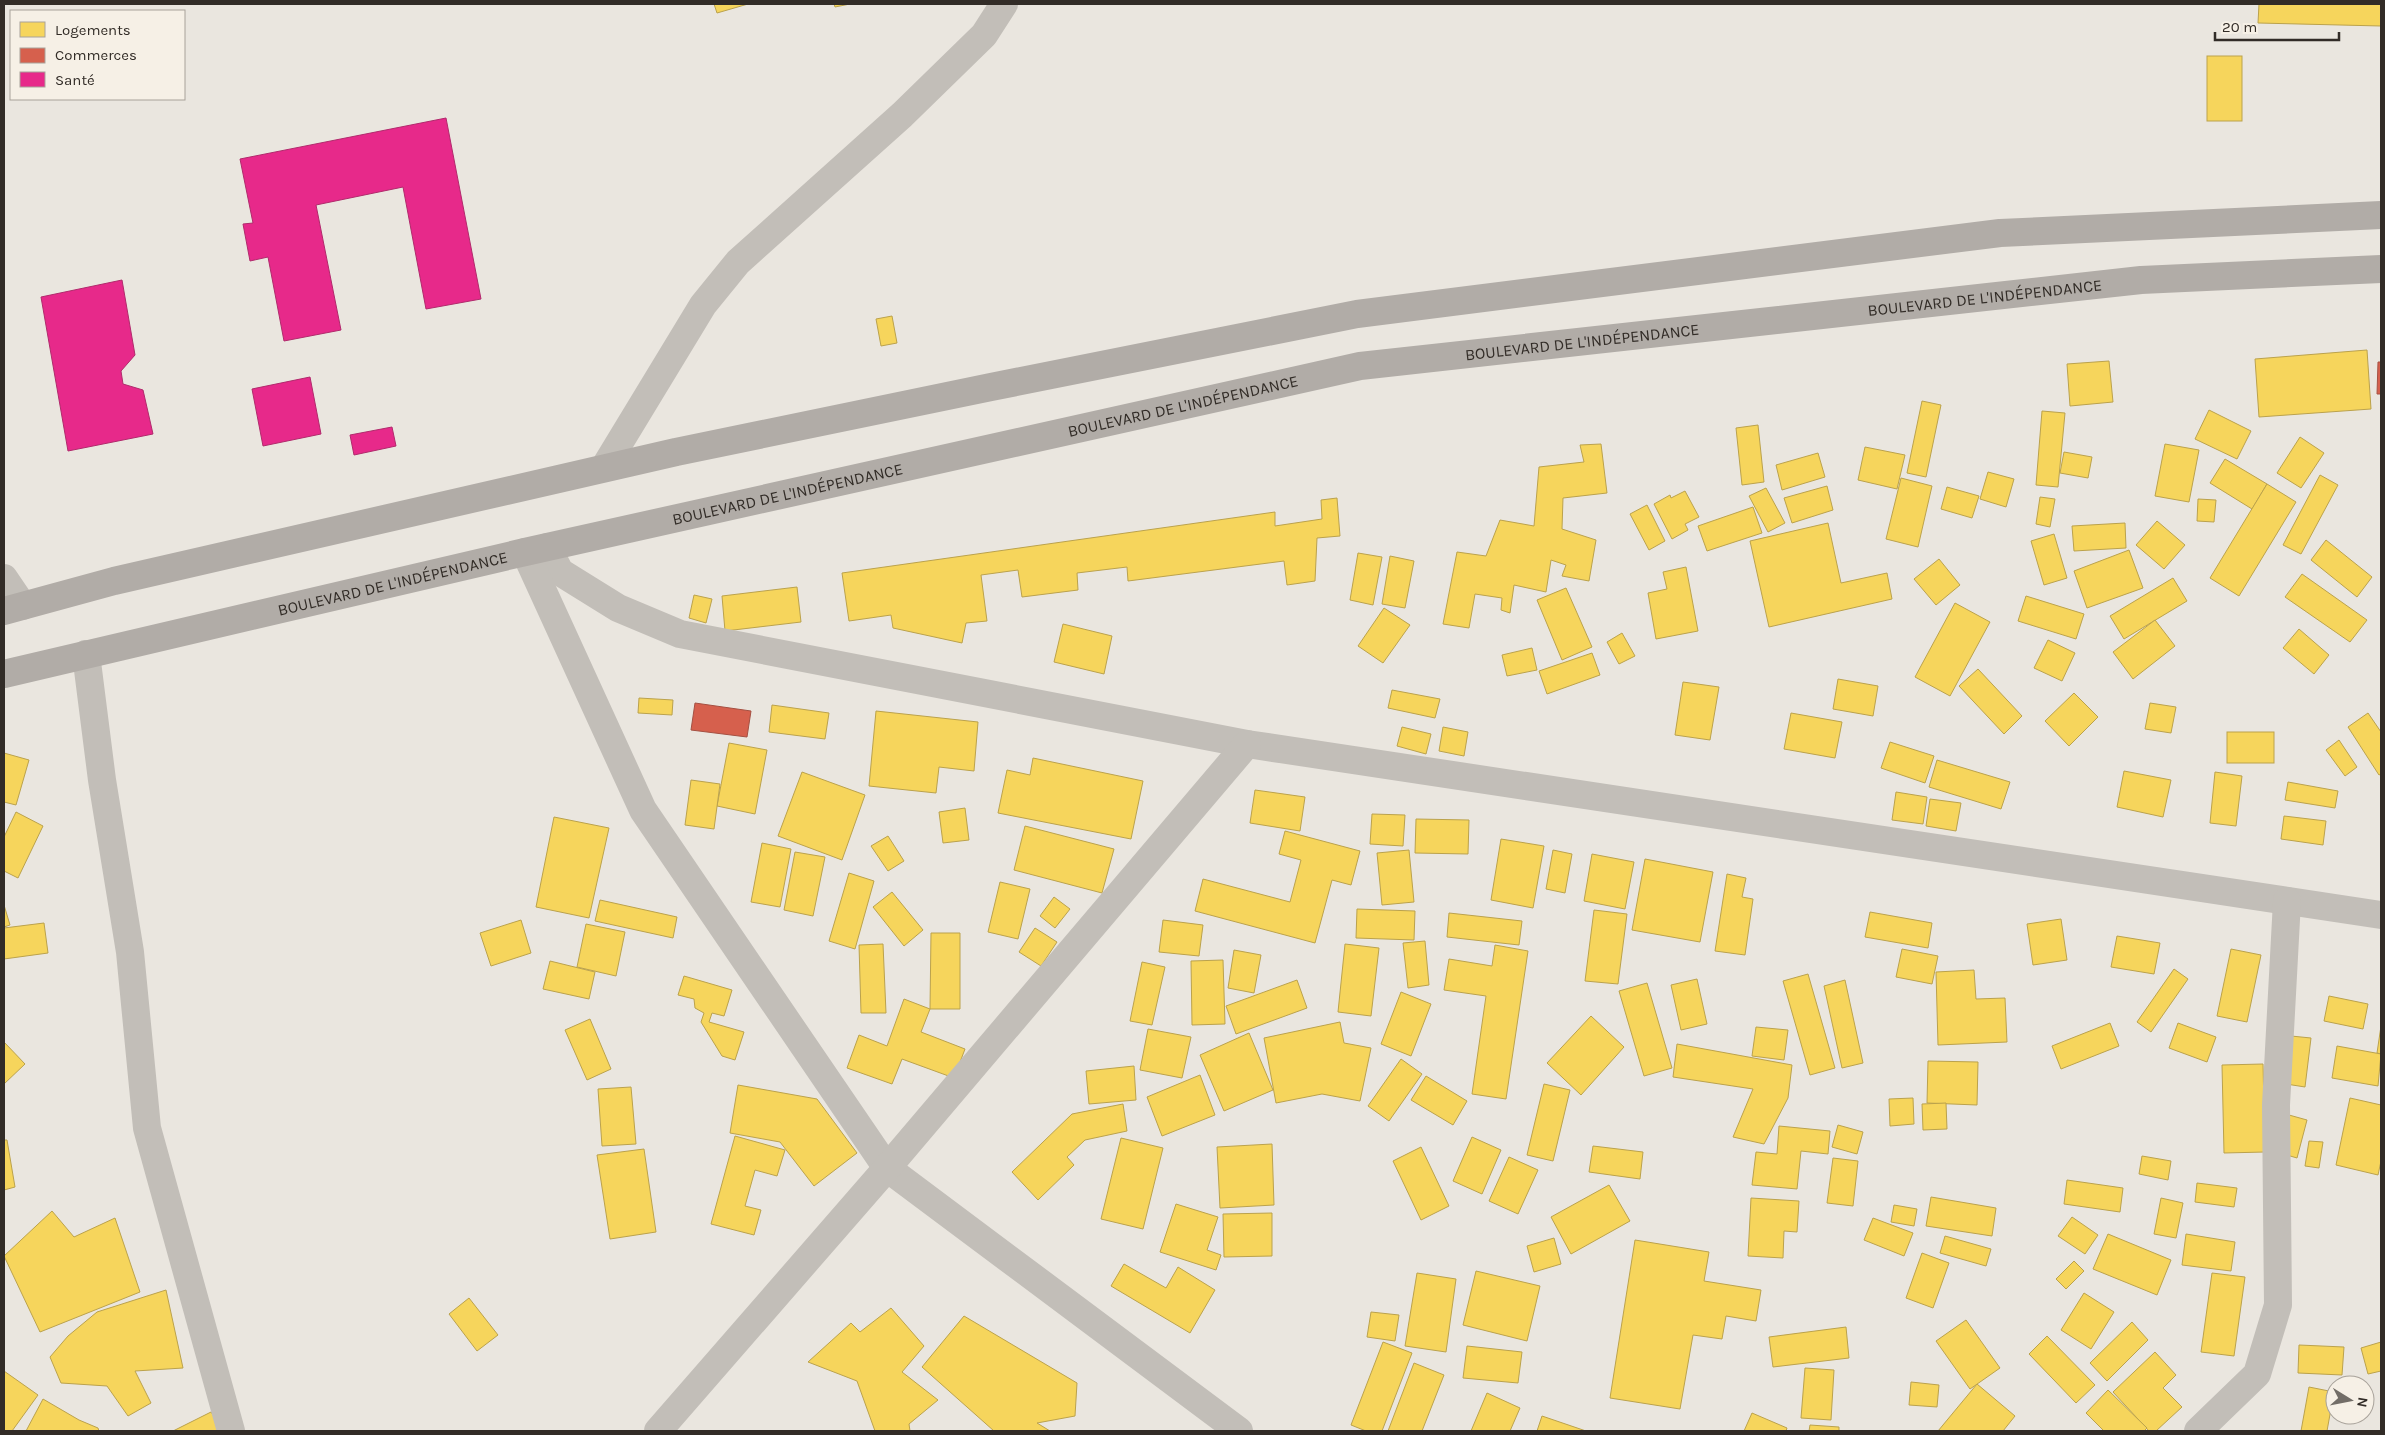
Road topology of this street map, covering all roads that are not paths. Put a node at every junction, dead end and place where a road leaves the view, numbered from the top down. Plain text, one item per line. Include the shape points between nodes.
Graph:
1 (1004, 4) edge
2 (2381, 215) edge
3 (2381, 269) edge
4 (604, 468) junction
5 (536, 549) junction
6 (4, 578) edge
7 (14, 609) edge
8 (86, 654) junction
9 (4, 674) edge
10 (1247, 744) junction
11 (2287, 901) junction
12 (2381, 915) edge
13 (886, 1168) junction
14 (672, 1425) edge
15 (232, 1431) edge
16 (1239, 1431) edge
17 (2198, 1431) edge

1 - 4 street via 984,35 902,115 738,262 702,305
2 - 4 main road via 2000,233 1357,314
3 - 5 main road, BOULEVARD DE L'INDÉPENDANCE via 2141,280 1360,366
4 - 7 main road via 114,581
5 - 8 main road, BOULEVARD DE L'INDÉPENDANCE
5 - 10 street via 560,572 618,608 680,634
5 - 13 street via 643,810
6 - 7 street
8 - 9 main road, BOULEVARD DE L'INDÉPENDANCE
8 - 15 street via 102,780 130,952 147,1128
10 - 11 street
10 - 13 street
11 - 12 street
11 - 17 street via 2276,1105 2278,1305 2257,1374
13 - 14 street
13 - 16 street

